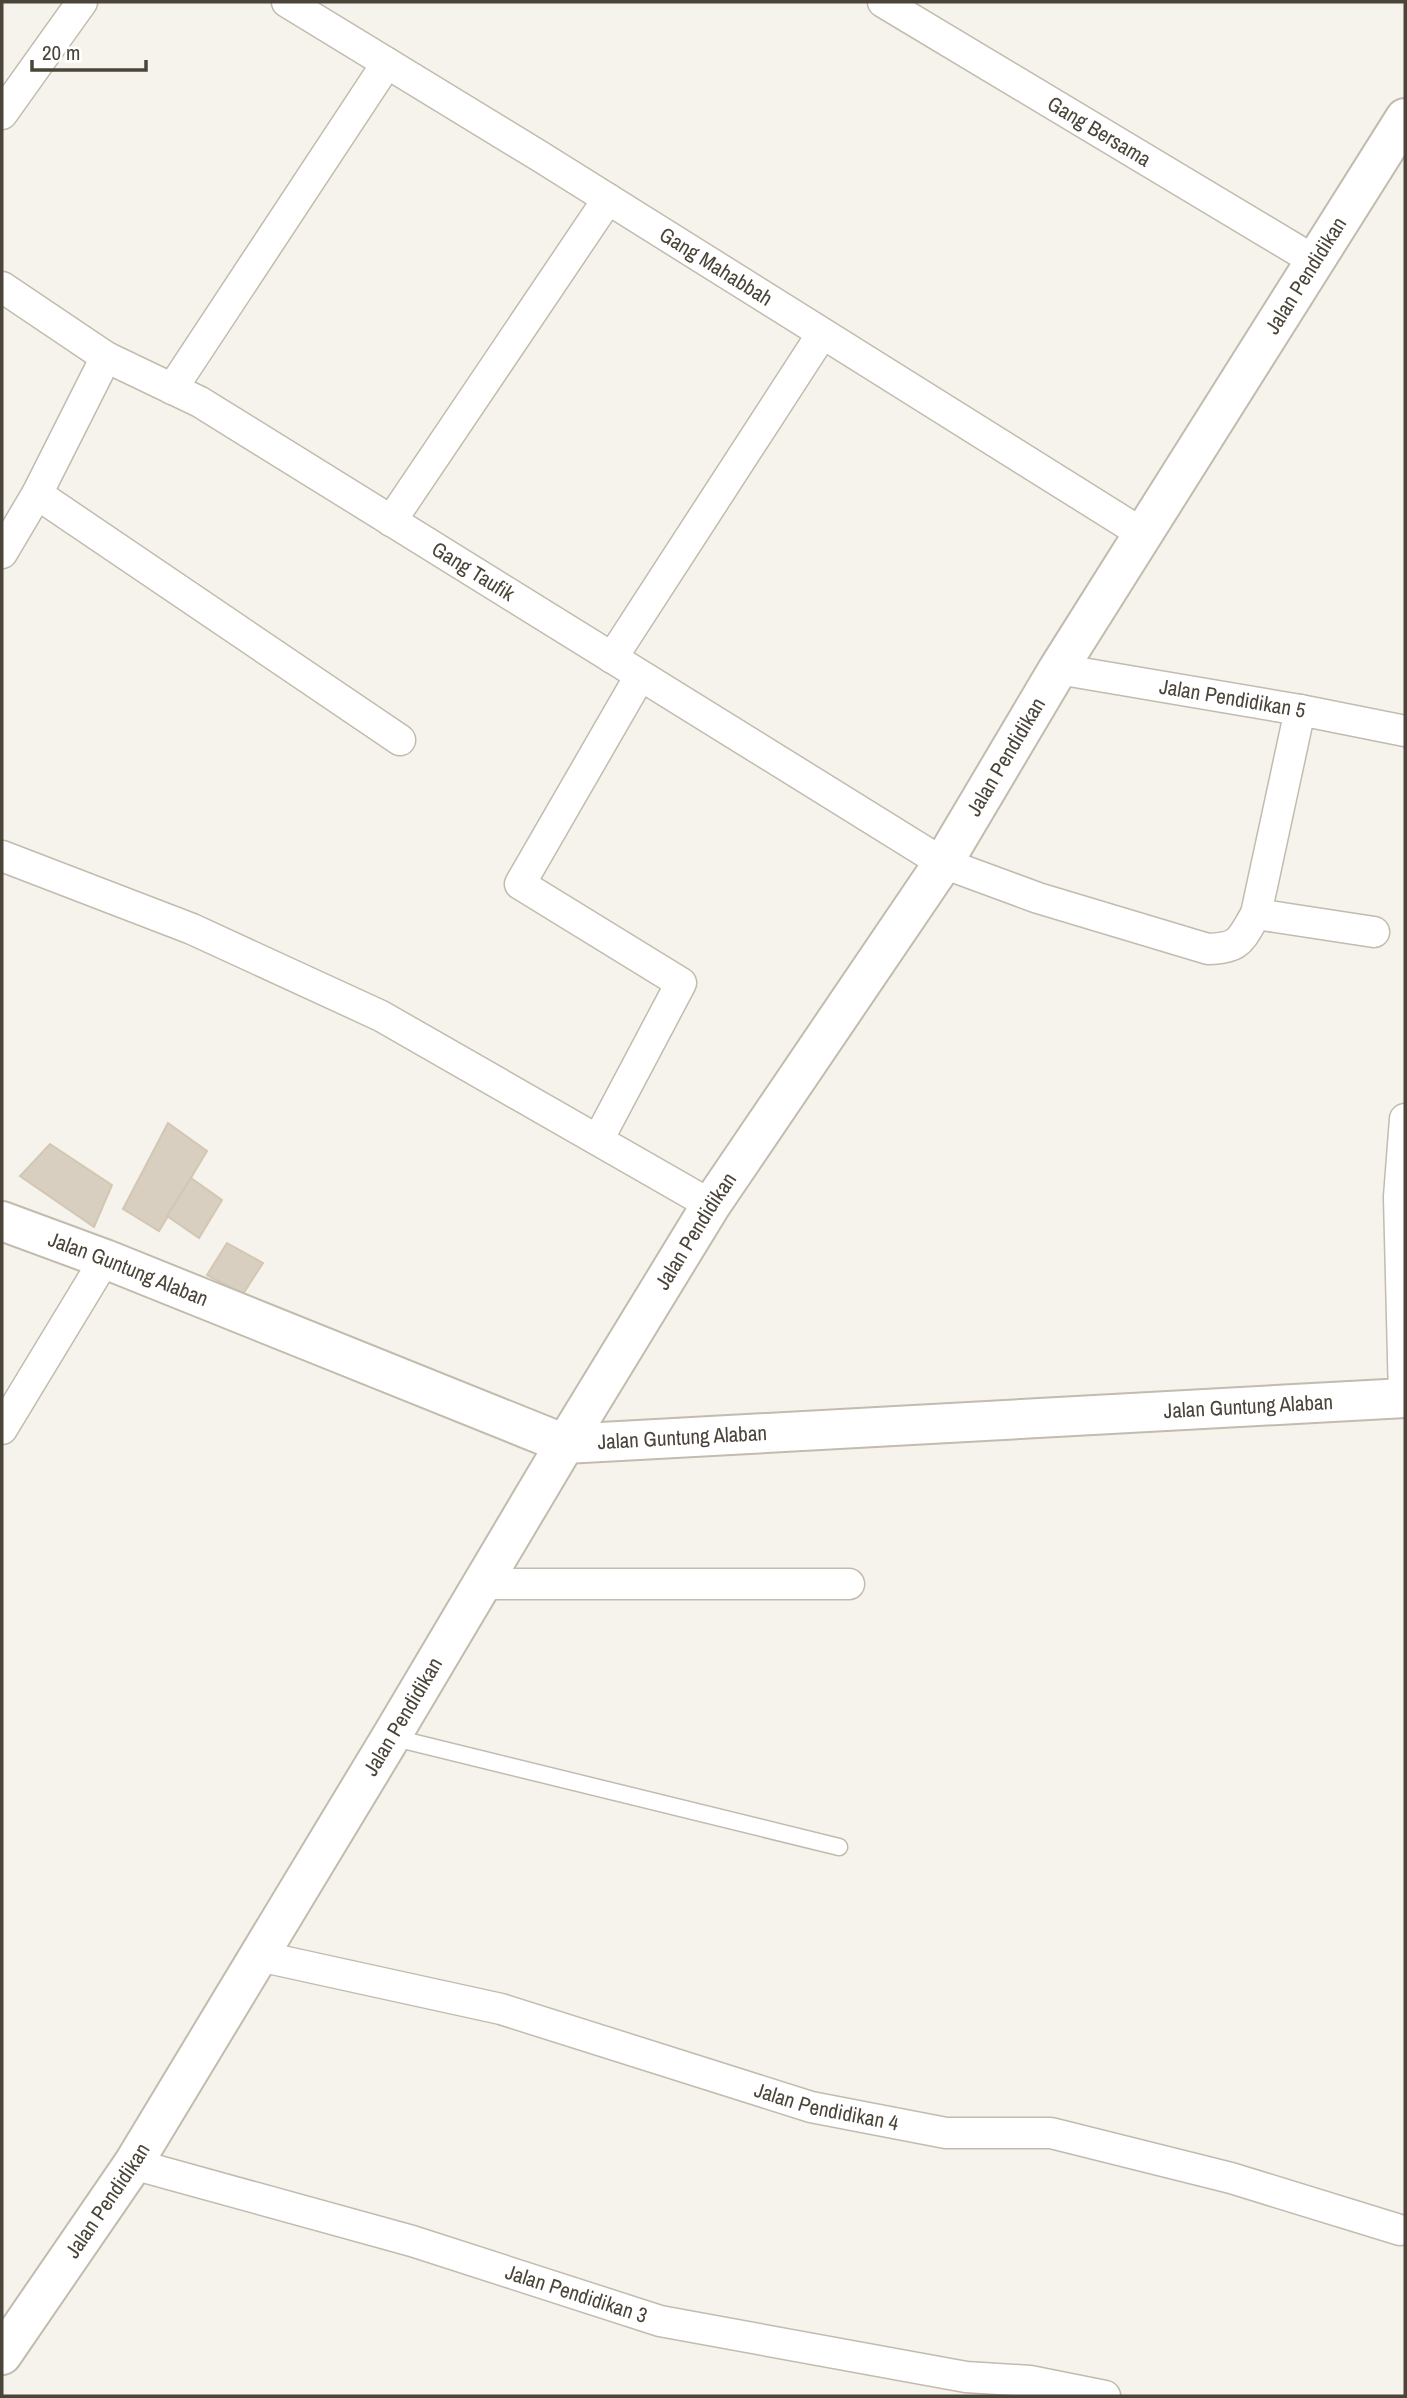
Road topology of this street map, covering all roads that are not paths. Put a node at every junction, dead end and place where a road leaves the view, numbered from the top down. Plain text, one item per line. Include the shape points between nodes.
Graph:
1 (82, 2) edge
2 (287, 2) edge
3 (883, 2) edge
4 (387, 63) junction
5 (2, 114) edge
6 (1405, 118) edge
7 (608, 199) junction
8 (1315, 261) junction
9 (2, 288) edge
10 (822, 334) junction
11 (106, 358) junction
12 (172, 389) junction
13 (37, 494) junction
14 (391, 522) junction
15 (1143, 534) junction
16 (4, 544) edge
17 (612, 658) junction
18 (1058, 668) junction
19 (640, 676) junction
20 (1300, 710) junction
21 (1405, 731) edge
22 (400, 740) dead end
23 (2, 856) edge
24 (943, 863) junction
25 (1256, 914) junction
26 (1374, 932) dead end
27 (1405, 1119) edge
28 (598, 1140) junction
29 (712, 1205) junction
30 (2, 1221) edge
31 (106, 1259) junction
32 (1405, 1398) edge
33 (2, 1429) edge
34 (565, 1444) junction
35 (482, 1584) junction
36 (849, 1584) dead end
37 (391, 1737) junction
38 (839, 1847) dead end
39 (259, 1956) junction
40 (133, 2164) junction
41 (1399, 2230) dead end
42 (2, 2355) edge
43 (1105, 2396) edge

1 - 5 street
2 - 4 street, Gang Mahabbah
3 - 8 street, Gang Bersama
4 - 7 street, Gang Mahabbah
4 - 12 street
6 - 8 street, Jalan Pendidikan
7 - 10 street, Gang Mahabbah
7 - 14 street
8 - 15 street, Jalan Pendidikan
9 - 11 street, Gang Taufik
10 - 15 street, Gang Mahabbah
10 - 17 street
11 - 12 street, Gang Taufik
11 - 13 street
12 - 14 street, Gang Taufik
13 - 16 street
13 - 22 street
14 - 17 street, Gang Taufik
15 - 18 street, Jalan Pendidikan
17 - 19 street, Gang Taufik
18 - 20 street, Jalan Pendidikan 5
18 - 24 street, Jalan Pendidikan
19 - 24 street, Gang Taufik
19 - 28 street via 520,884 681,983
20 - 21 street, Jalan Pendidikan 5
20 - 25 street
23 - 28 street via 192,929 381,1016
24 - 25 street, Gang Taufik via 1038,898 1208,949 1239,942
24 - 29 street, Jalan Pendidikan
25 - 26 street
27 - 32 street via 1399,1197
28 - 29 street
29 - 34 street, Jalan Pendidikan
30 - 31 street, Jalan Guntung Alaban
31 - 33 street
31 - 34 street, Jalan Guntung Alaban
32 - 34 street, Jalan Guntung Alaban
34 - 35 street, Jalan Pendidikan
35 - 36 street
35 - 37 street, Jalan Pendidikan
37 - 38 lane
37 - 39 street, Jalan Pendidikan
39 - 40 street, Jalan Pendidikan
39 - 41 street, Jalan Pendidikan 4 via 501,2008 811,2107 946,2133 1051,2133 1231,2178
40 - 42 street, Jalan Pendidikan
40 - 43 street, Jalan Pendidikan 3 via 412,2241 660,2321 966,2377 1030,2381

